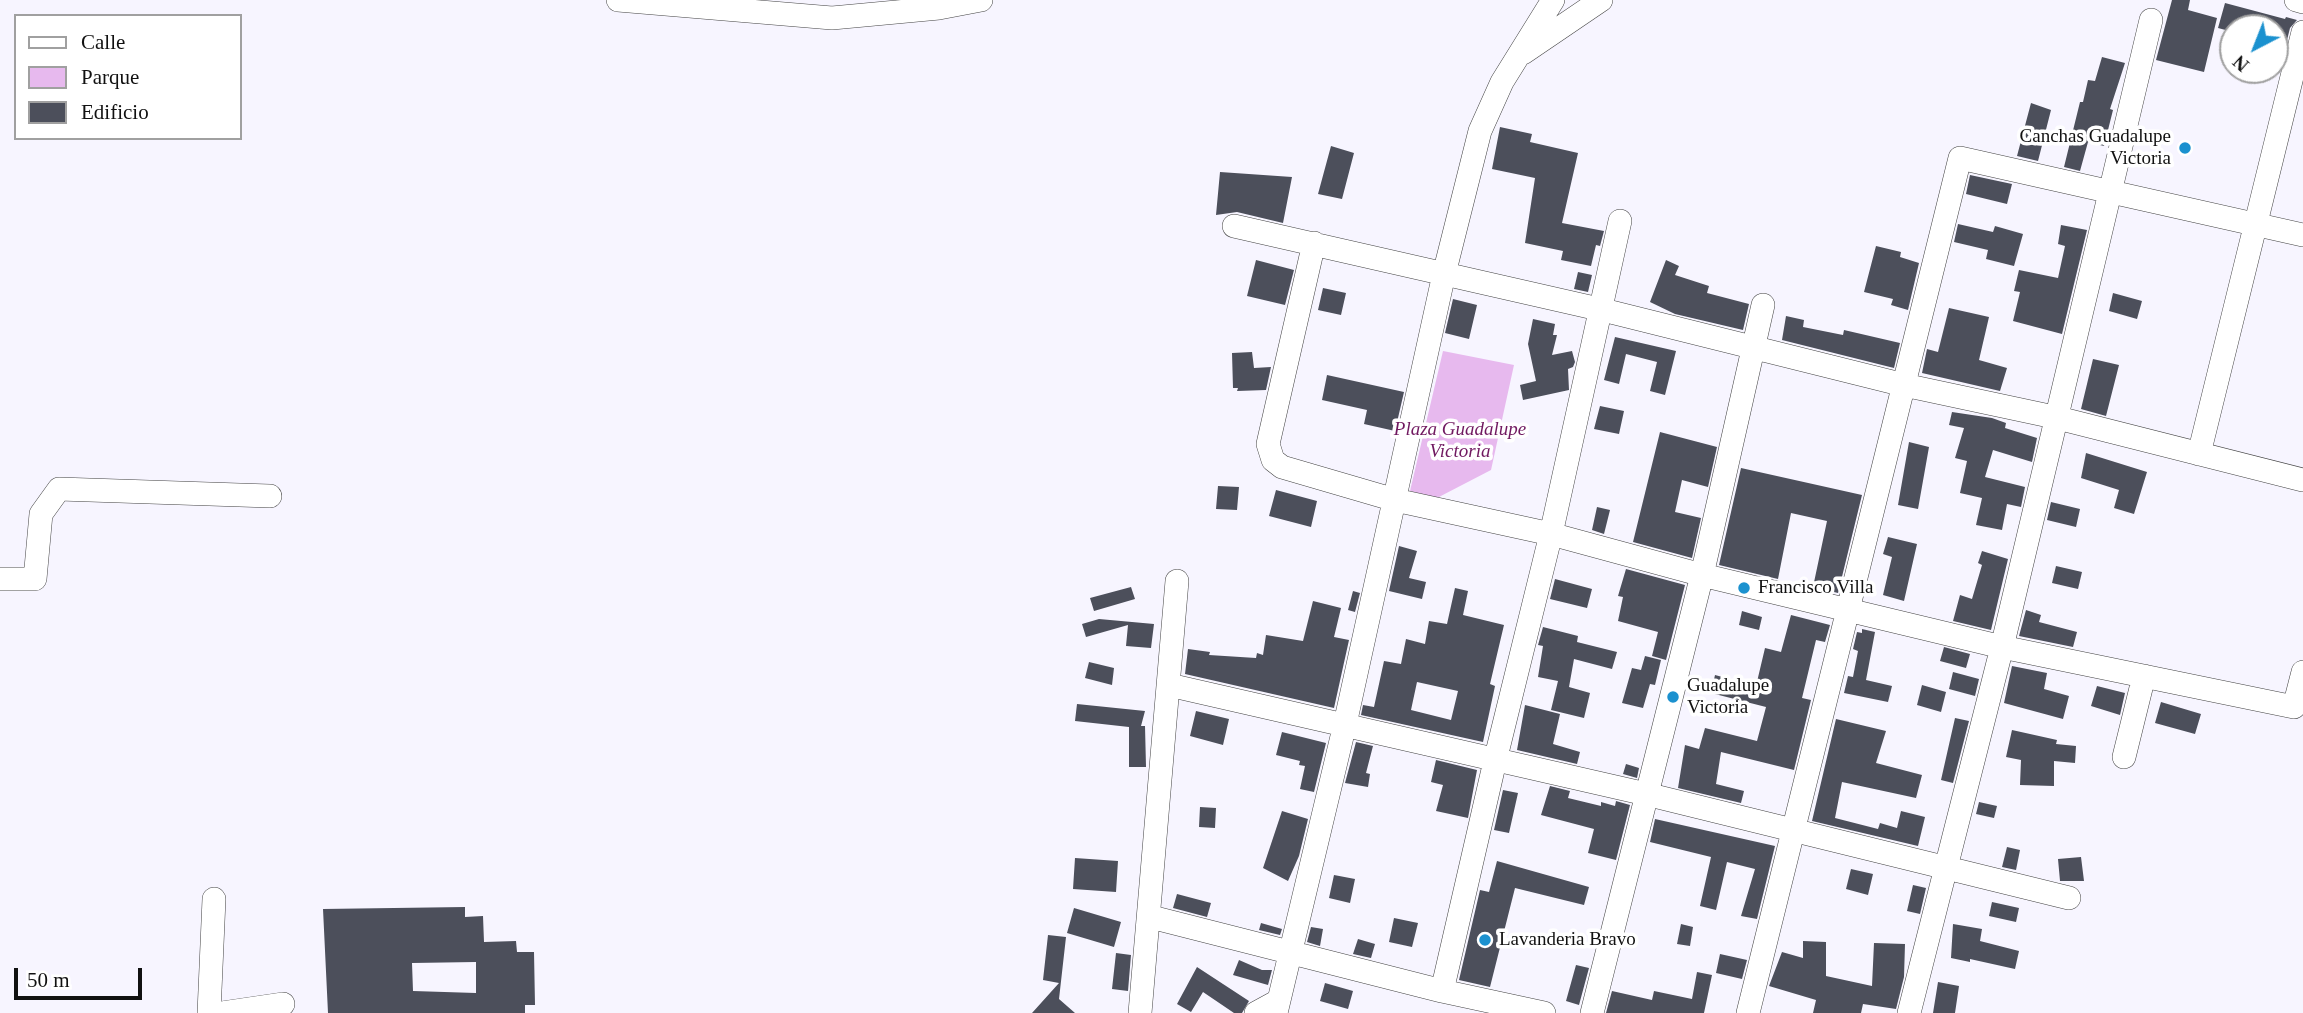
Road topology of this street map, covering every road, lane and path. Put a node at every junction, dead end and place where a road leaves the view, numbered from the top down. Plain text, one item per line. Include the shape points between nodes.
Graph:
1 (618, 0) edge
2 (848, 0) edge
3 (981, 0) edge
4 (1553, 0) edge
5 (1601, 0) edge
6 (2296, 0) edge
7 (2303, 2) edge
8 (722, 4) edge
9 (832, 18) junction
10 (2151, 20) dead end
11 (2303, 32) edge
12 (1517, 56) junction
13 (2111, 194) junction
14 (1620, 221) dead end
15 (2256, 223) junction
16 (1234, 226) dead end
17 (2303, 235) edge
18 (1314, 243) junction
19 (1444, 274) junction
20 (1763, 305) dead end
21 (1603, 310) junction
22 (1755, 347) junction
23 (1904, 385) junction
24 (2054, 417) junction
25 (2199, 454) junction
26 (2303, 480) edge
27 (270, 496) dead end
28 (1395, 500) junction
29 (1551, 534) junction
30 (1702, 575) junction
31 (0, 579) edge
32 (1177, 581) dead end
33 (1849, 609) junction
34 (2002, 647) junction
35 (2303, 672) edge
36 (2144, 676) junction
37 (1169, 685) junction
38 (1345, 724) junction
39 (2124, 757) dead end
40 (1495, 761) junction
41 (1646, 794) junction
42 (1794, 832) junction
43 (1943, 869) junction
44 (2070, 898) dead end
45 (214, 899) dead end
46 (1151, 917) junction
47 (1288, 953) junction
48 (1442, 992) junction
49 (283, 1004) dead end
50 (1277, 1007) edge
51 (209, 1013) edge
52 (222, 1013) edge
53 (1140, 1013) edge
54 (1256, 1013) edge
55 (1544, 1013) edge
56 (1592, 1013) edge
57 (1748, 1013) edge
58 (1909, 1013) edge

1 - 8 street
2 - 9 street
3 - 9 street
4 - 12 street
5 - 12 street
6 - 7 street
8 - 9 street
10 - 13 street
11 - 15 street
12 - 19 street via 1480,131
13 - 15 street
13 - 23 street via 1960,158
13 - 24 street
14 - 21 street
15 - 17 street
15 - 25 street
16 - 18 street
18 - 19 street
18 - 28 street via 1268,444 1273,460 1282,467
19 - 21 street
19 - 28 street
20 - 22 street
21 - 22 street
21 - 29 street
22 - 23 street
22 - 30 street
23 - 24 street
23 - 33 street
24 - 25 street
24 - 34 street
25 - 26 street
27 - 31 street via 59,489 41,514 35,579
28 - 29 street
28 - 38 street
29 - 30 street
29 - 40 street
30 - 33 street
30 - 41 street
32 - 37 street
33 - 34 street
33 - 42 street
34 - 36 street
34 - 43 street
35 - 36 street via 2294,707
36 - 39 street
37 - 38 street
37 - 46 street
38 - 40 street
38 - 47 street
40 - 41 street
40 - 48 street
41 - 42 street
41 - 56 street
42 - 43 street
42 - 57 street
43 - 44 street
43 - 58 street
45 - 51 street
46 - 47 street
46 - 53 street
47 - 48 street
47 - 50 street
48 - 55 street
49 - 52 street
50 - 54 street

